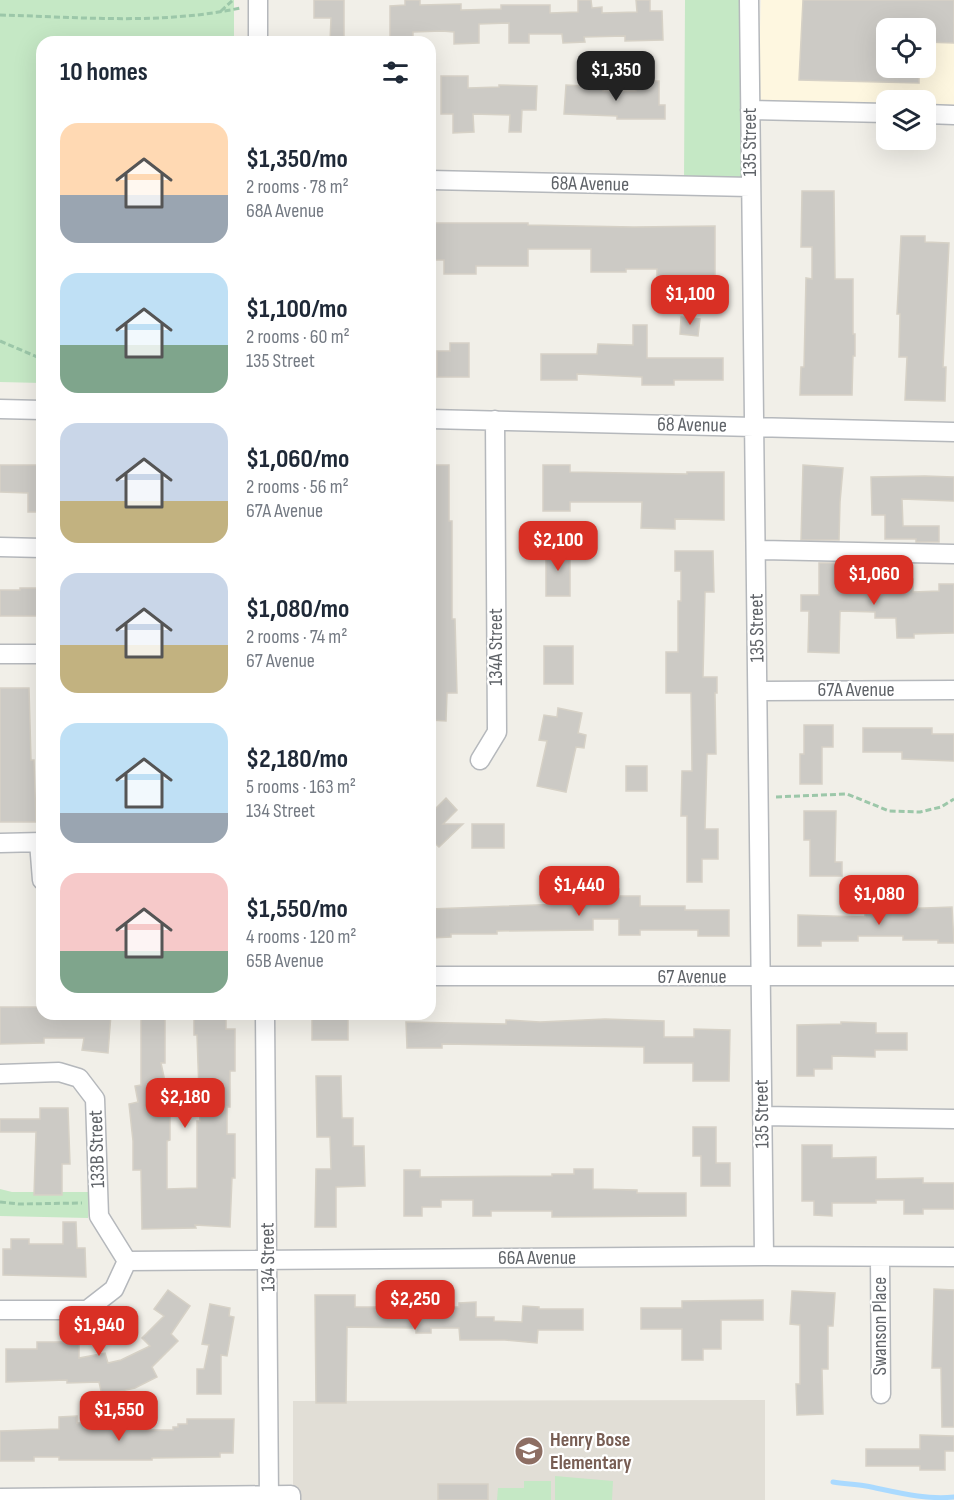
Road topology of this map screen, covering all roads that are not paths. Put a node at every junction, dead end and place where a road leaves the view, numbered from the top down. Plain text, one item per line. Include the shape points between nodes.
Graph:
1 (258, 0) edge
2 (749, 0) edge
3 (258, 36) edge
4 (750, 110) junction
5 (876, 113) edge
6 (936, 114) edge
7 (954, 115) edge
8 (436, 180) edge
9 (750, 187) junction
10 (0, 409) edge
11 (36, 410) edge
12 (436, 419) edge
13 (495, 420) junction
14 (755, 427) junction
15 (954, 432) edge
16 (0, 548) edge
17 (36, 548) edge
18 (756, 550) junction
19 (954, 554) edge
20 (0, 654) edge
21 (36, 654) edge
22 (954, 690) edge
23 (758, 691) junction
24 (480, 760) dead end
25 (36, 842) edge
26 (0, 843) edge
27 (436, 976) edge
28 (954, 976) edge
29 (760, 977) junction
30 (265, 1020) edge
31 (0, 1074) edge
32 (763, 1116) junction
33 (954, 1119) edge
34 (764, 1256) junction
35 (880, 1257) junction
36 (954, 1257) edge
37 (127, 1261) junction
38 (268, 1261) junction
39 (0, 1310) edge
40 (881, 1394) dead end
41 (269, 1497) edge
42 (0, 1498) edge
43 (291, 1500) edge

1 - 3 street
2 - 4 street, 135 Street
4 - 5 street
4 - 9 street, 135 Street
6 - 7 street
8 - 9 street, 68A Avenue
9 - 14 street, 135 Street
10 - 11 street
12 - 13 street, 68 Avenue
13 - 14 street, 68 Avenue
13 - 24 street, 134A Street via 497,732
14 - 15 street, 68 Avenue
14 - 18 street, 135 Street
16 - 17 street
18 - 19 street
18 - 23 street, 135 Street
20 - 21 street
22 - 23 street, 67A Avenue
23 - 29 street, 135 Street
25 - 26 street
27 - 29 street, 67 Avenue
28 - 29 street, 67 Avenue
29 - 32 street, 135 Street
30 - 38 street, 134 Street
31 - 37 street, 133B Street via 58,1072 79,1078 95,1099 99,1216
32 - 33 street
32 - 34 street, 135 Street
34 - 35 street, 66A Avenue
34 - 38 street, 66A Avenue
35 - 36 street, 66A Avenue
35 - 40 street, Swanson Place
37 - 38 street, 66A Avenue
37 - 39 street via 114,1289 87,1310
38 - 41 street, 134 Street
41 - 42 street
41 - 43 street via 291,1495

